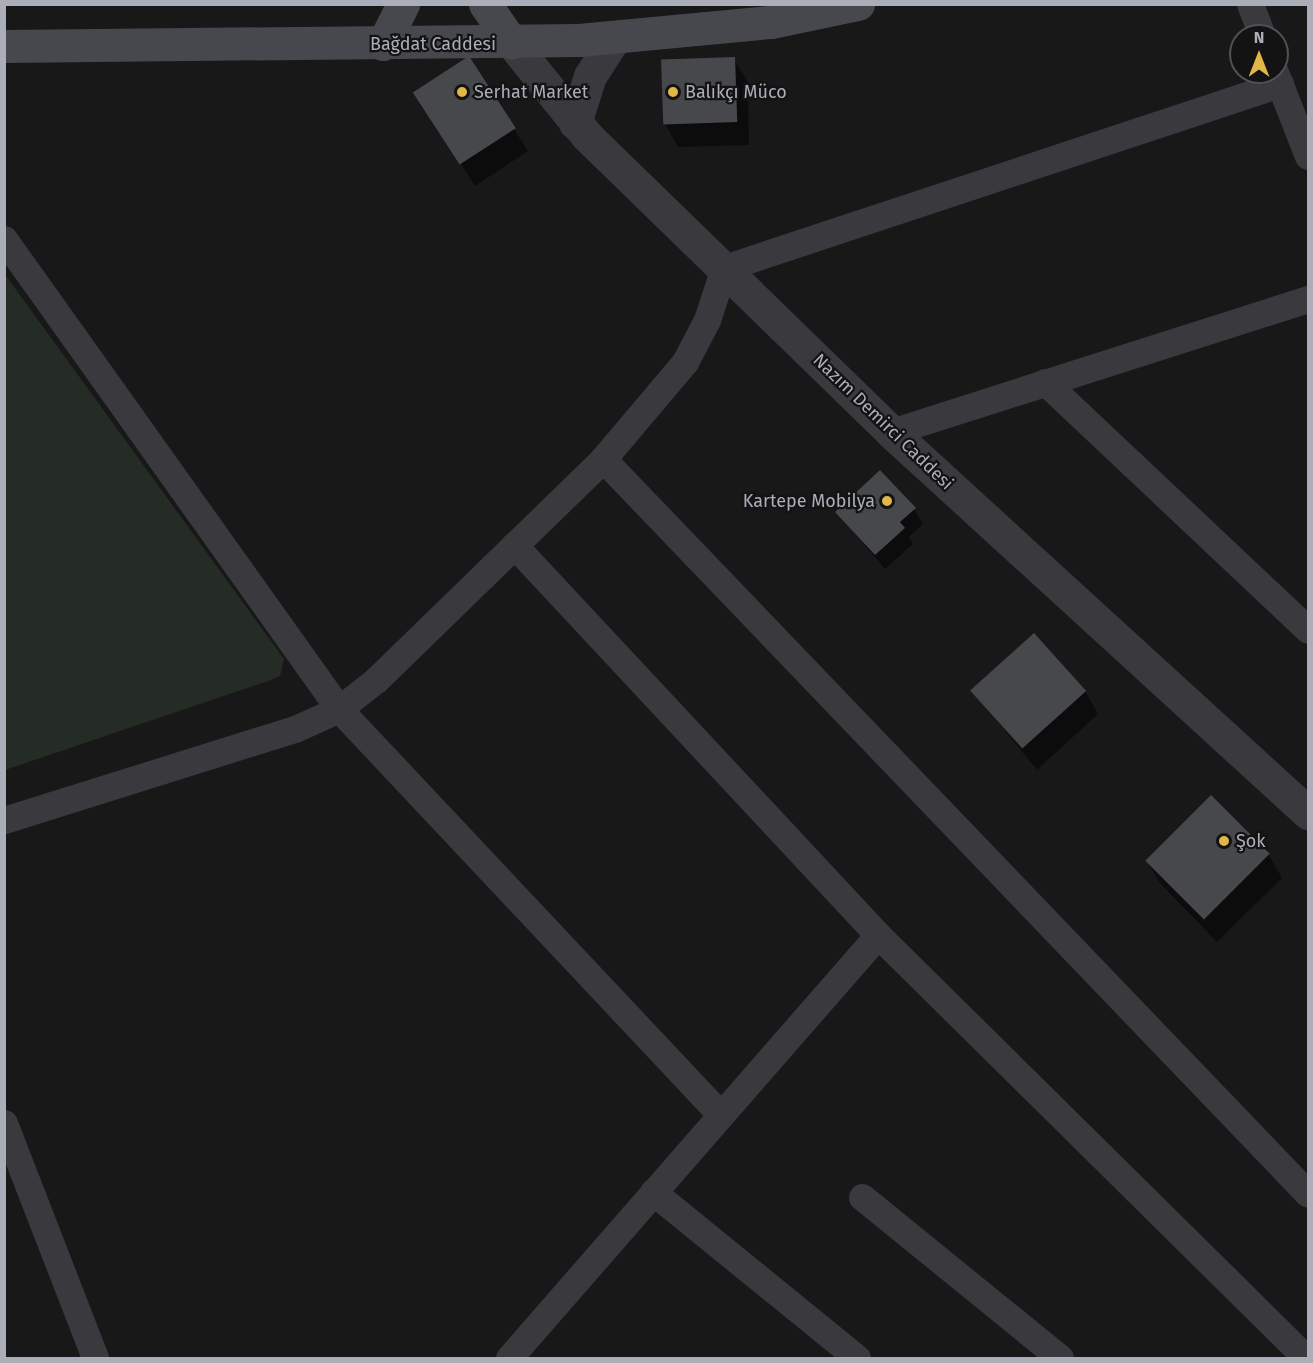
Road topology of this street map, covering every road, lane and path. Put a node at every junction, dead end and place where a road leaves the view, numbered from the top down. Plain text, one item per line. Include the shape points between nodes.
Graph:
1 (403, 4) edge
2 (486, 4) edge
3 (858, 4) edge
4 (1250, 4) edge
5 (1258, 24) edge
6 (615, 37) junction
7 (512, 43) junction
8 (383, 44) junction
9 (4, 46) edge
10 (1261, 84) edge
11 (1280, 84) edge
12 (575, 123) junction
13 (1308, 156) edge
14 (4, 239) edge
15 (724, 268) junction
16 (1308, 299) edge
17 (1045, 381) junction
18 (891, 432) junction
19 (603, 459) junction
20 (514, 545) junction
21 (1308, 630) edge
22 (339, 709) junction
23 (1308, 813) edge
24 (4, 820) edge
25 (878, 935) junction
26 (719, 1113) junction
27 (4, 1123) edge
28 (652, 1192) junction
29 (1308, 1194) edge
30 (862, 1197) dead end
31 (1307, 1357) edge
32 (95, 1359) edge
33 (509, 1359) edge
34 (857, 1359) edge
35 (1060, 1359) edge

1 - 8 main road
2 - 7 main road, Nazım Demirci Caddesi
3 - 6 main road, Bağdat Caddesi via 771,22
4 - 5 street
6 - 7 main road, Bağdat Caddesi
6 - 12 street via 590,76
7 - 8 main road, Bağdat Caddesi
7 - 12 street, Nazım Demirci Caddesi
8 - 9 main road, Bağdat Caddesi
10 - 15 street
11 - 13 street
12 - 15 street, Nazım Demirci Caddesi
14 - 22 street
15 - 18 street, Nazım Demirci Caddesi
15 - 19 street via 707,320 685,362
16 - 17 street
17 - 18 street
17 - 21 street
18 - 23 street, Nazım Demirci Caddesi
19 - 20 street
19 - 29 street
20 - 22 street via 376,680
20 - 25 street
22 - 24 street via 295,729
22 - 26 street
25 - 26 street
25 - 31 street
26 - 28 street
27 - 32 street
28 - 33 street
28 - 34 street
30 - 35 street

